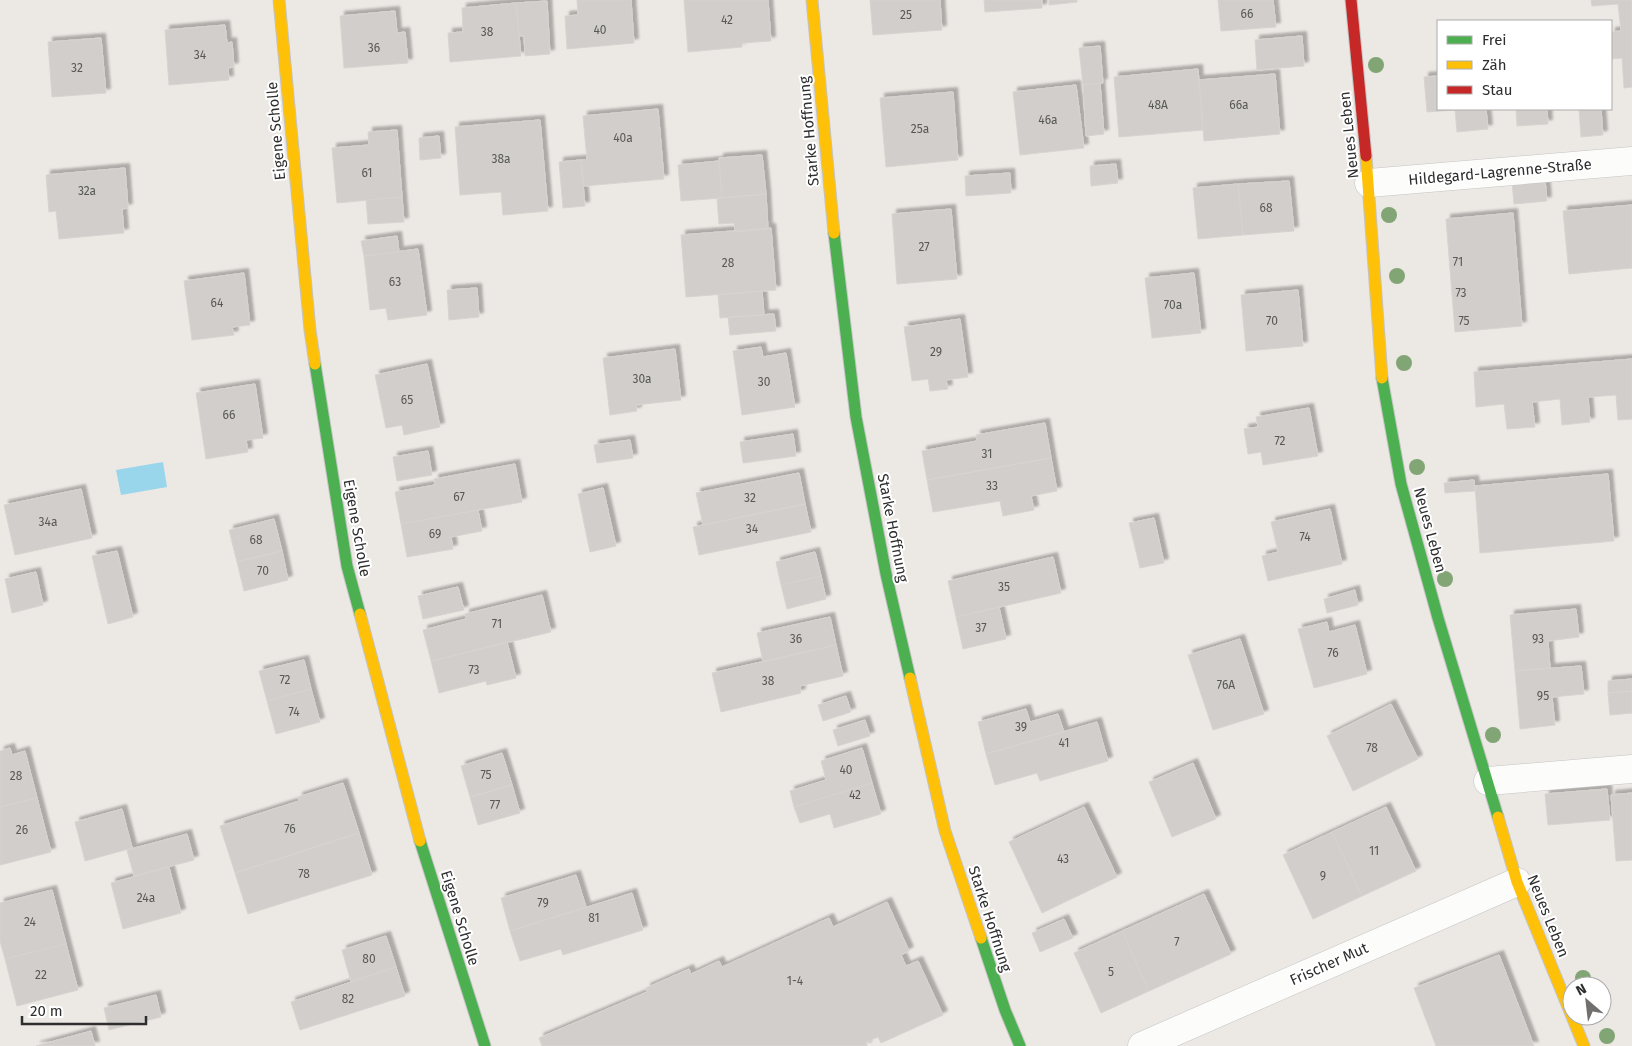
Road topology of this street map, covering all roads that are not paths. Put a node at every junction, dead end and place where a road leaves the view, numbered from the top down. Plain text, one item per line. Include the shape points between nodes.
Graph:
1 (279, 0) edge
2 (812, 0) edge
3 (1351, 0) edge
4 (1632, 161) edge
5 (1369, 184) junction
6 (1632, 769) edge
7 (1488, 781) junction
8 (1517, 882) junction
9 (485, 1046) edge
10 (1020, 1046) edge
11 (1142, 1046) edge
12 (1584, 1046) edge

1 - 9 street, Eigene Scholle via 310,330 347,566 414,822
2 - 10 street, Starke Hoffnung via 830,203 854,398 886,574 945,831
3 - 5 street, Neues Leben
4 - 5 street, Hildegard-Lagrenne-Straße
5 - 7 street, Neues Leben via 1381,371 1401,484
6 - 7 street
7 - 8 street, Neues Leben
8 - 11 street, Frischer Mut
8 - 12 street, Neues Leben

